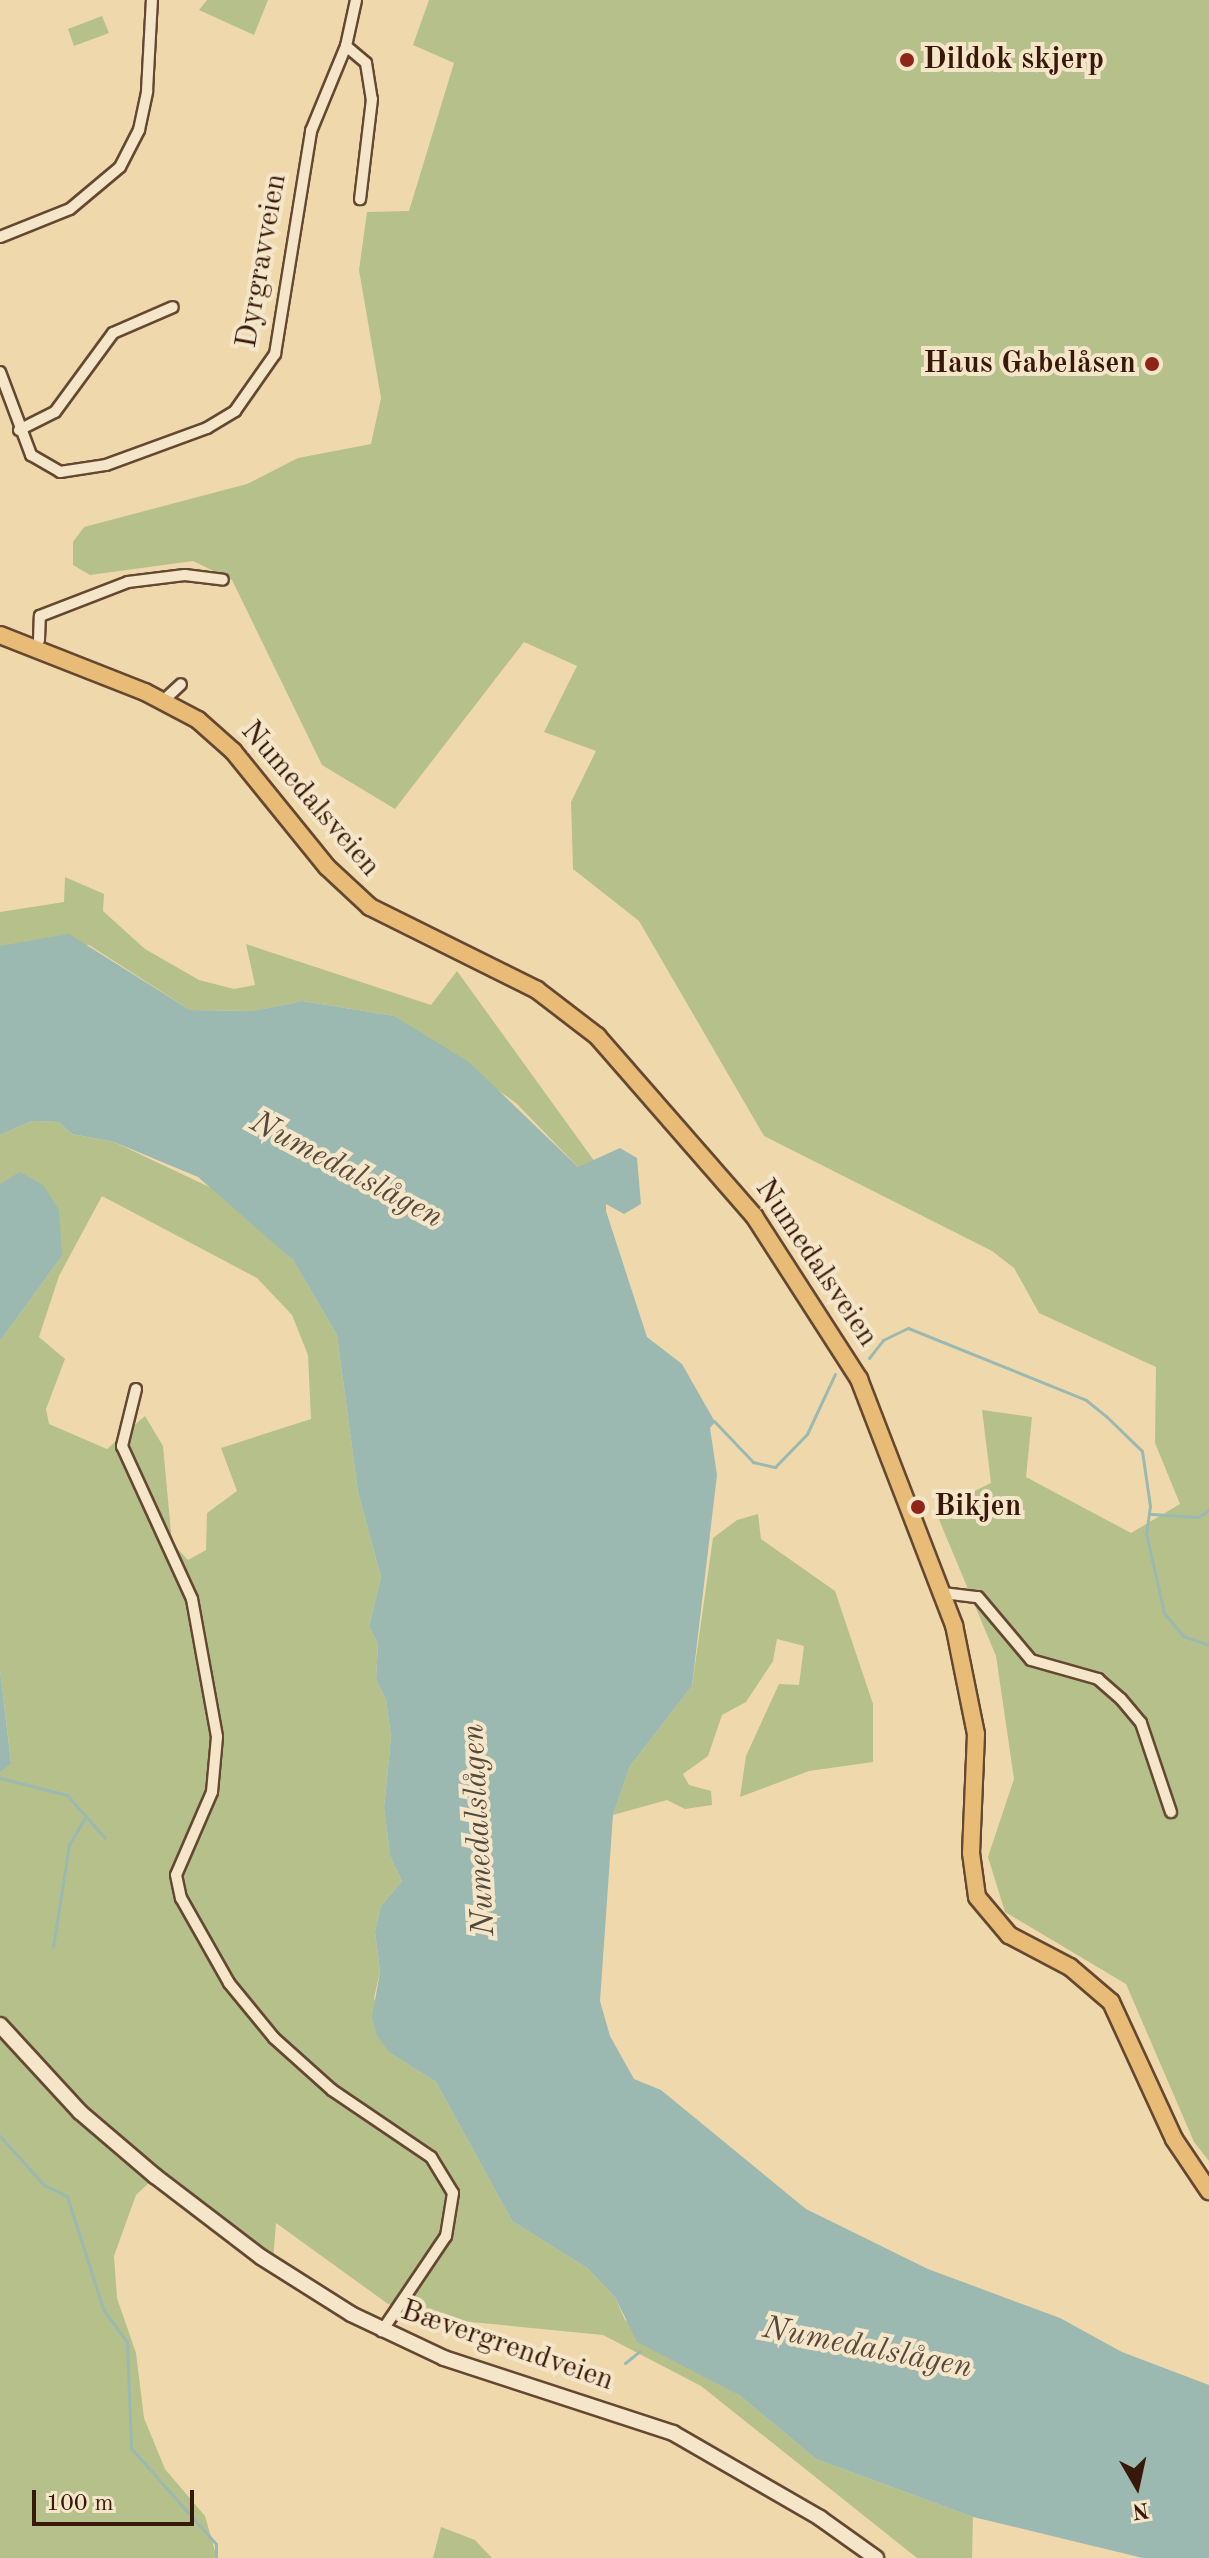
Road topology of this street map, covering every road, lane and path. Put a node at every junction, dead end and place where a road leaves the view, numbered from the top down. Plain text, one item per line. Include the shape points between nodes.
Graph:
1 (152, 0) edge
2 (356, 0) edge
3 (346, 46) junction
4 (360, 199) dead end
5 (0, 237) edge
6 (173, 307) dead end
7 (0, 372) edge
8 (19, 430) junction
9 (223, 580) dead end
10 (0, 635) edge
11 (39, 640) dead end
12 (181, 684) dead end
13 (164, 700) junction
14 (136, 1389) dead end
15 (943, 1593) junction
16 (1171, 1812) dead end
17 (0, 2025) edge
18 (1209, 2191) edge
19 (382, 2331) junction
20 (876, 2558) edge

1 - 5 street via 144,104 120,167 70,209
2 - 3 street, Dyrgravveien
3 - 4 street via 366,63 372,99
3 - 8 street, Dyrgravveien via 311,131 275,354 252,393 207,428 84,473 46,467
6 - 8 street via 113,333 55,412
7 - 8 street, Dyrgravveien
9 - 11 street via 185,575 128,582 40,616
10 - 13 main road, Numedalsveien
12 - 13 street
13 - 15 main road, Numedalsveien via 233,751 308,845 362,901 550,999 614,1053 696,1145 798,1276 848,1359
14 - 19 street via 122,1446 192,1599 217,1737 212,1792 176,1875 181,1898 229,1983 274,2038 332,2090 431,2157 453,2193 446,2236
15 - 16 street via 978,1597 1031,1660 1098,1679 1121,1699 1141,1723
15 - 18 main road, Numedalsveien via 974,1714 971,1853 977,1897 1009,1935 1088,1979 1111,2002 1174,2139
17 - 19 main road, Bævergrendveien via 80,2112 155,2176 261,2257
19 - 20 main road, Bævergrendveien via 444,2358 673,2433 820,2518

